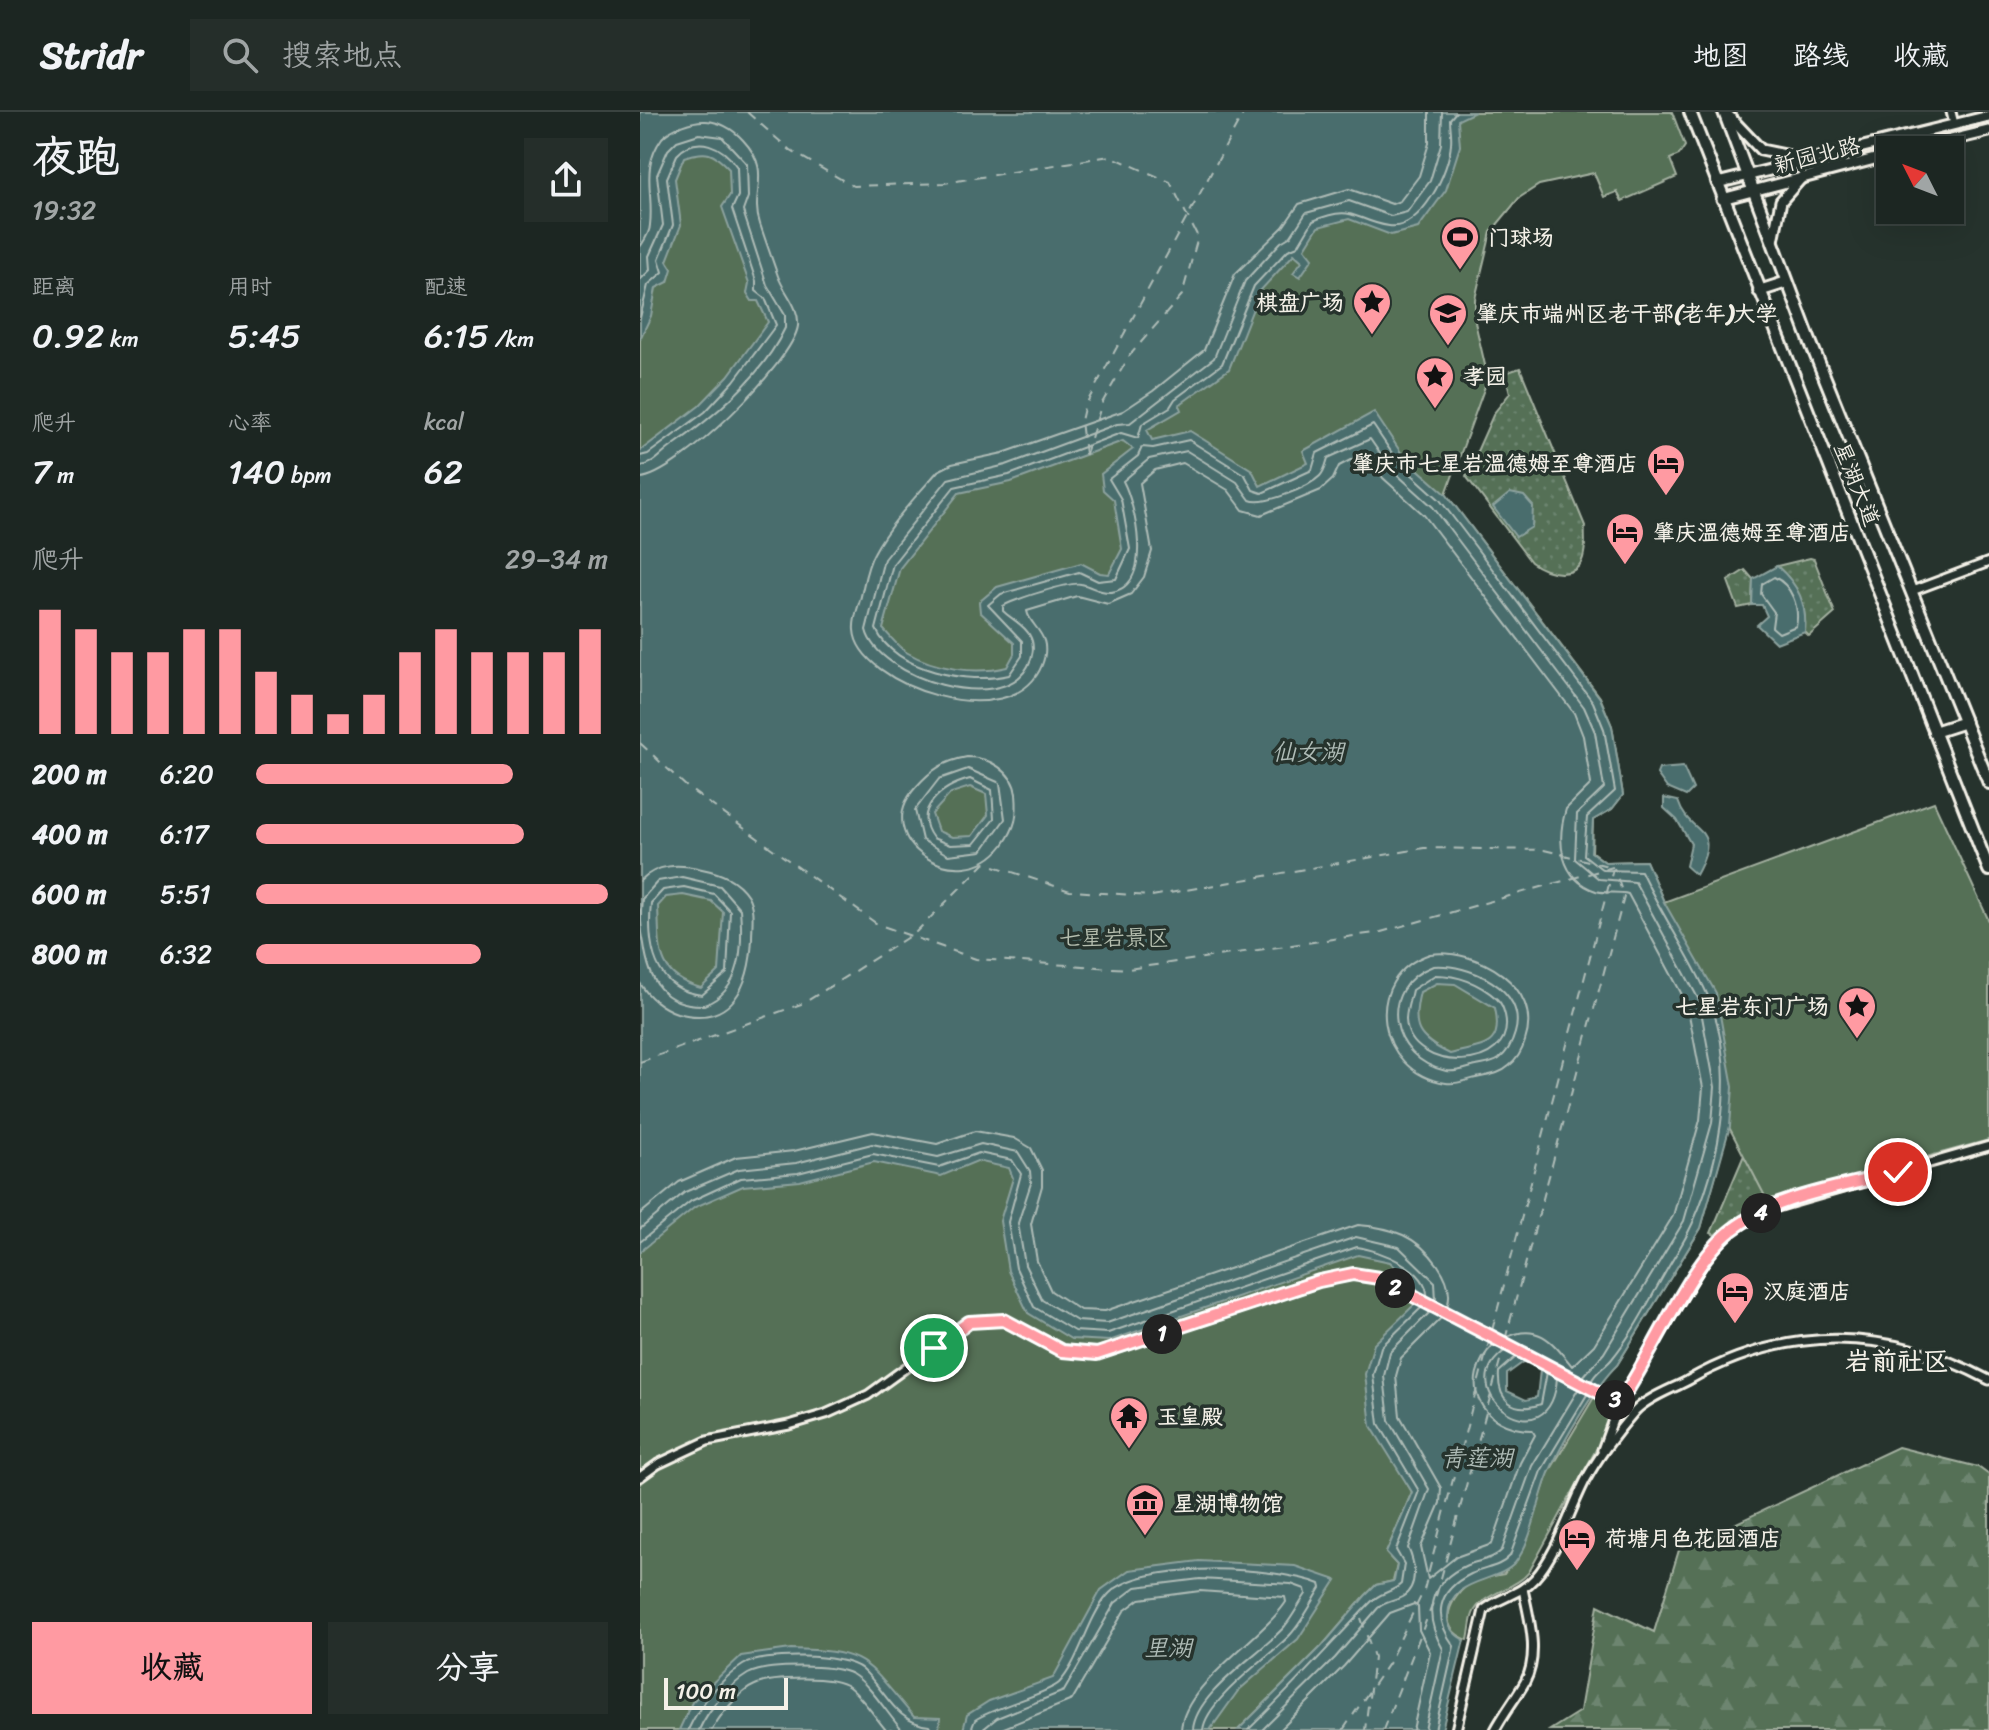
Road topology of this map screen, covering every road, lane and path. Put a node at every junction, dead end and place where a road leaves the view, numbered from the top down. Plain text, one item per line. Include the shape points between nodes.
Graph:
1 (1690, 112) edge
2 (1724, 112) edge
3 (1951, 112) edge
4 (1989, 116) edge
5 (1954, 124) junction
6 (1989, 131) edge
7 (1964, 137) edge
8 (1867, 145) junction
9 (1876, 158) edge
10 (1803, 159) junction
11 (1873, 159) junction
12 (1747, 173) junction
13 (1803, 176) junction
14 (1717, 183) junction
15 (1753, 189) junction
16 (1722, 199) junction
17 (1773, 244) junction
18 (1787, 282) junction
19 (1759, 291) junction
20 (1989, 562) edge
21 (1912, 591) junction
22 (1965, 722) junction
23 (1934, 732) junction
24 (1989, 783) edge
25 (1989, 870) edge
26 (1989, 1146) edge
27 (1989, 1380) edge
28 (1619, 1405) junction
29 (1634, 1412) junction
30 (1598, 1459) junction
31 (640, 1477) edge
32 (1523, 1589) junction
33 (1456, 1730) edge
34 (1495, 1730) edge

1 - 14 main road, 星湖大道
2 - 10 main road via 1761,150
2 - 12 main road, 星湖大道
3 - 5 street
4 - 5 main road, 新园北路
5 - 8 main road, 新园北路
6 - 7 main road
8 - 10 main road, 新园北路
8 - 11 main road via 1866,156
9 - 11 main road, 新园北路
10 - 12 main road, 新园北路
11 - 13 main road, 新园北路
12 - 14 main road, 新园北路
12 - 15 main road, 星湖大道
13 - 15 main road, 新园北路
13 - 17 main road via 1781,201
14 - 16 main road, 星湖大道
15 - 16 main road, 新园北路
15 - 17 main road, 星湖大道
16 - 19 main road, 星湖大道
17 - 18 main road, 星湖大道
18 - 19 main road
18 - 21 main road, 星湖大道
19 - 23 main road, 星湖大道
20 - 21 street
21 - 22 main road, 星湖大道
22 - 23 main road
22 - 24 main road, 星湖大道
23 - 25 main road, 星湖大道
26 - 28 street via 1770,1209 1732,1229 1706,1258
27 - 29 street via 1923,1350 1868,1340 1812,1339 1708,1368
28 - 29 street via 1624,1417
28 - 29 street via 1630,1400
28 - 30 street
28 - 31 street via 1379,1278 1353,1274 1097,1354 1062,1351 1004,1320 969,1322 868,1395 789,1425 707,1441
29 - 30 street
30 - 32 street via 1543,1567
32 - 33 street via 1481,1616
32 - 34 street via 1532,1664

